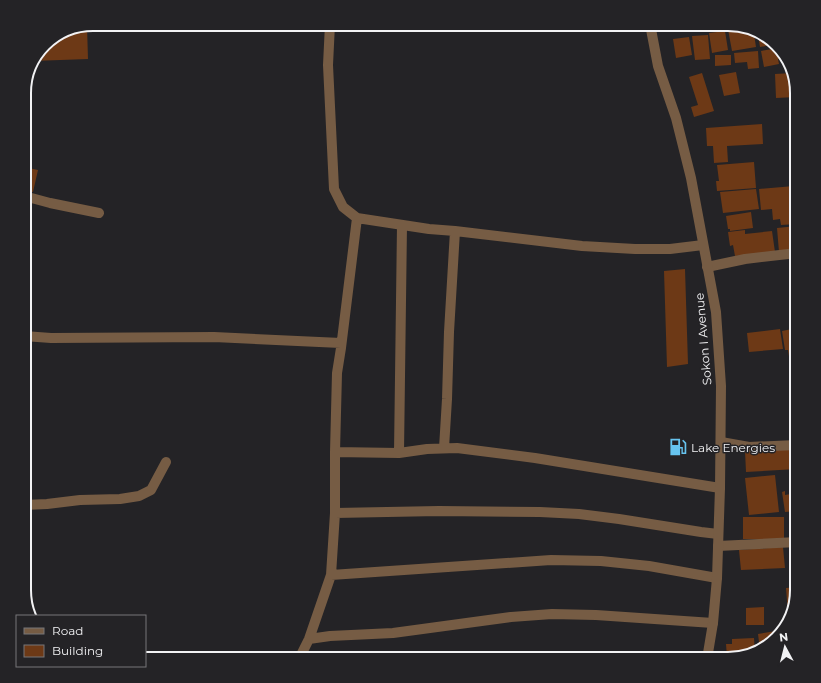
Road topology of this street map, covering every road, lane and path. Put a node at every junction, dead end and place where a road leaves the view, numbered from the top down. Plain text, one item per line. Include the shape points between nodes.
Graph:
1 (330, 31) edge
2 (651, 31) edge
3 (31, 198) edge
4 (99, 213) dead end
5 (357, 218) junction
6 (402, 225) junction
7 (455, 231) junction
8 (703, 245) junction
9 (790, 254) edge
10 (707, 267) junction
11 (31, 337) edge
12 (341, 343) junction
13 (721, 442) junction
14 (790, 446) edge
15 (444, 448) junction
16 (335, 452) junction
17 (399, 453) junction
18 (166, 462) dead end
19 (720, 488) junction
20 (31, 505) edge
21 (335, 513) junction
22 (718, 534) junction
23 (790, 542) edge
24 (718, 546) junction
25 (331, 575) junction
26 (717, 578) junction
27 (713, 623) junction
28 (309, 639) junction
29 (302, 652) edge
30 (708, 652) edge

1 - 5 street via 328,65 334,189 343,207
2 - 8 street, Sokon I Avenue via 658,66 676,118 691,178
3 - 4 street
5 - 6 street
5 - 12 street
6 - 7 street
6 - 17 street
7 - 8 street via 582,246 635,249
7 - 15 street
8 - 10 street, Sokon I Avenue
9 - 10 street
10 - 13 street, Sokon I Avenue via 716,312 721,386
11 - 12 street via 214,337
12 - 16 street via 337,374
13 - 14 street via 749,447
13 - 19 street, Sokon I Avenue
15 - 17 street
15 - 19 street via 535,458
16 - 17 street
16 - 21 street
18 - 20 street via 151,490 139,496
19 - 22 street, Sokon I Avenue
21 - 22 street via 439,511 579,514
21 - 25 street
22 - 24 street, Sokon I Avenue
23 - 24 street
24 - 26 street, Sokon I Avenue
25 - 26 street via 551,560 601,560
25 - 28 street
26 - 27 street, Sokon I Avenue
27 - 28 street via 552,614 393,633
27 - 30 street, Sokon I Avenue
28 - 29 street

